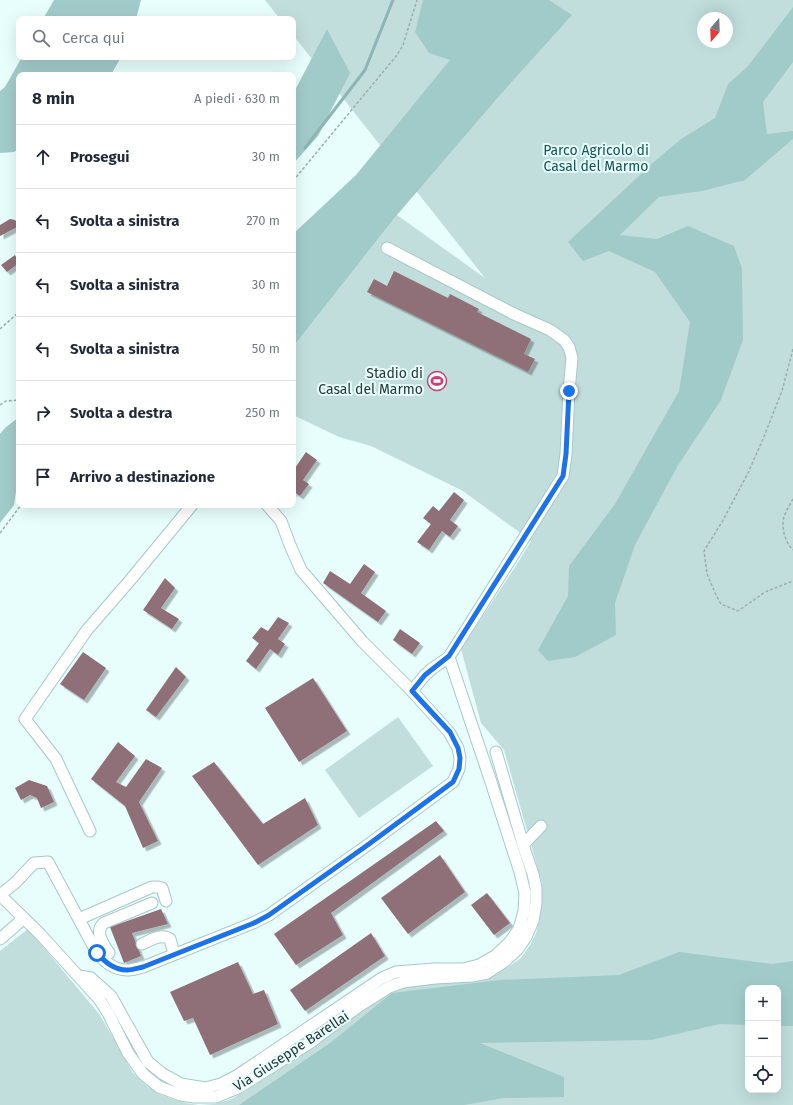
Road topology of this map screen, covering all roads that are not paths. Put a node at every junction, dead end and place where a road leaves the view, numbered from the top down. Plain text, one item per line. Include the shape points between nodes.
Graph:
1 (387, 248) dead end
2 (190, 508) edge
3 (270, 508) edge
4 (449, 656) junction
5 (412, 691) junction
6 (496, 752) dead end
7 (541, 826) dead end
8 (90, 831) dead end
9 (523, 845) junction
10 (0, 895) edge
11 (166, 901) dead end
12 (115, 903) junction
13 (152, 903) dead end
14 (121, 916) junction
15 (24, 918) junction
16 (79, 919) junction
17 (0, 938) edge
18 (142, 944) dead end
19 (109, 953) dead end
20 (174, 954) junction
21 (79, 976) junction

1 - 4 street via 550,330 564,340 572,358 563,476
2 - 8 street via 87,630 25,719 56,759
3 - 5 street via 281,521 301,570 362,641
4 - 5 street via 425,675
4 - 21 street via 492,782 525,893 524,911 518,929 510,942 495,956 463,969 396,972 382,978 238,1075 221,1084 205,1088 181,1084 148,1062 111,996 91,978
5 - 20 street via 450,732 458,748 459,769 453,782 269,915
6 - 9 street, Via Giuseppe Barellai
7 - 9 street
9 - 21 street, Via Giuseppe Barellai via 533,874 536,903 533,921 526,937 504,962 487,973 403,982 389,987 311,1042 238,1088 216,1097 181,1095 159,1087 143,1074 128,1053 99,1000
10 - 15 street, Via Giuseppe Barellai
10 - 16 street, Via Giuseppe Barellai via 34,863 48,862
11 - 12 street via 162,888 152,887
12 - 14 street
12 - 16 street
13 - 14 street
14 - 19 street via 101,925 100,940
15 - 17 street
15 - 21 street, Via Giuseppe Barellai
16 - 20 street via 97,953 105,962 116,968 127,970 143,967
18 - 20 street via 166,937 170,939

